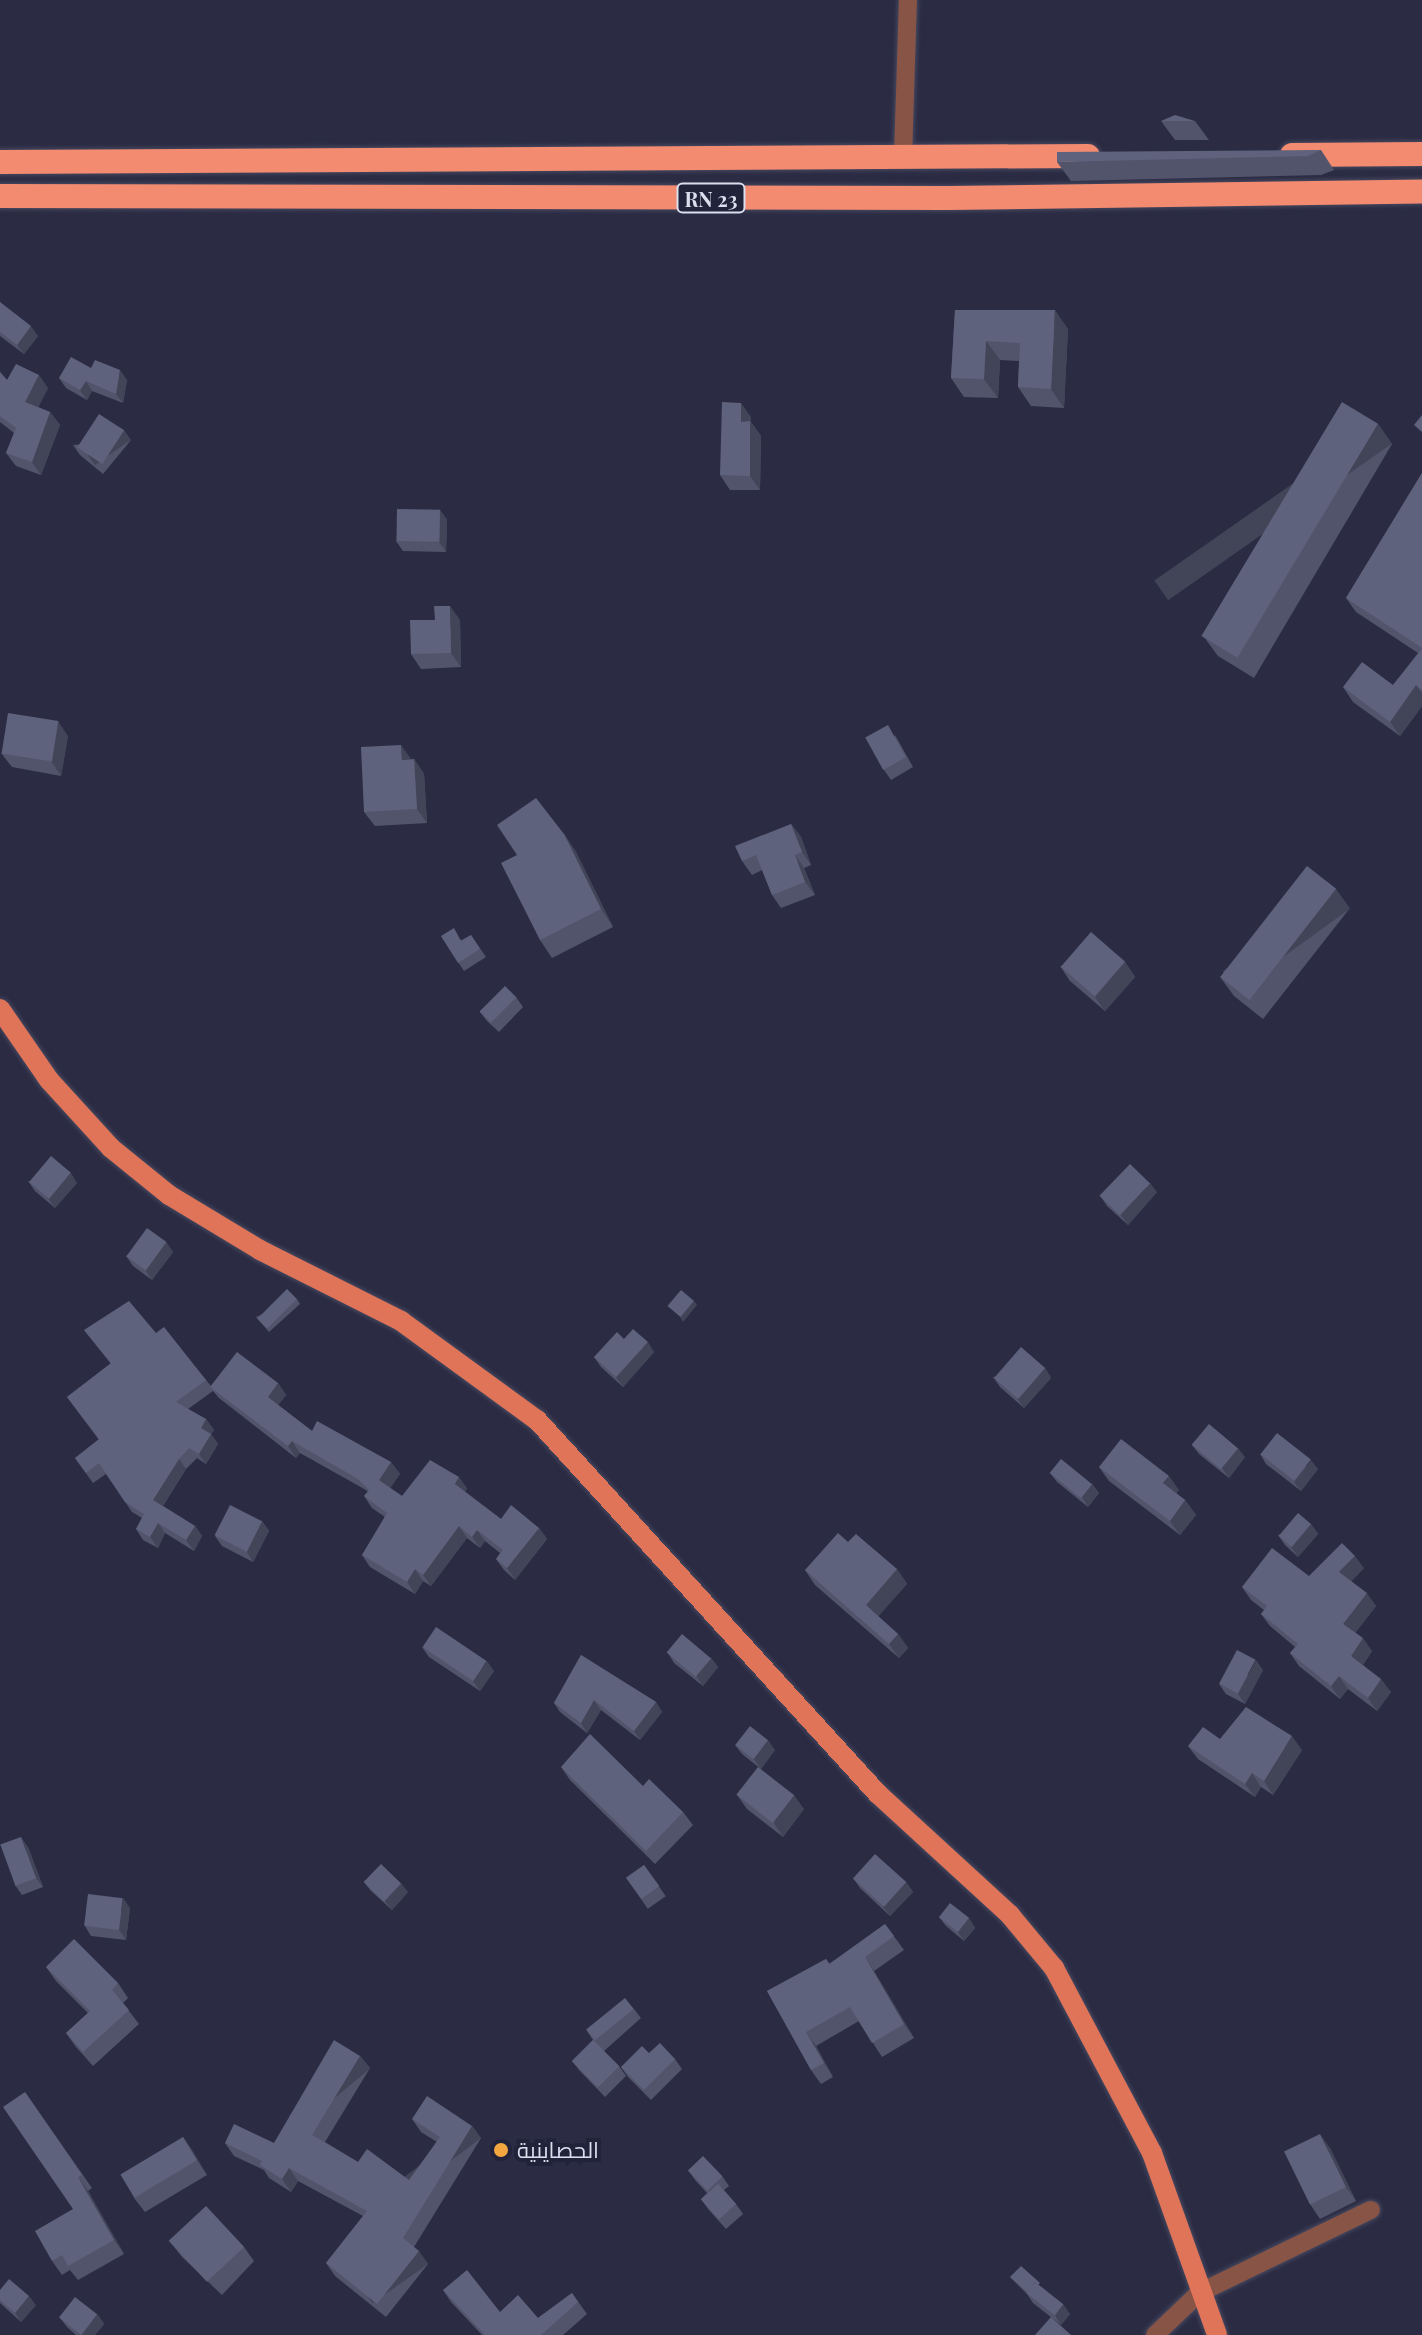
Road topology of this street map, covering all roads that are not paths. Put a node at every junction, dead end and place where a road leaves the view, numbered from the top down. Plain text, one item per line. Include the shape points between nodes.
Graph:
1 (908, 0) edge
2 (1422, 154) edge
3 (1265, 155) edge
4 (1107, 156) edge
5 (903, 157) junction
6 (0, 162) edge
7 (1422, 191) edge
8 (0, 196) edge
9 (0, 1009) edge
10 (1371, 2210) dead end
11 (1199, 2293) junction
12 (1155, 2335) edge
13 (1217, 2335) edge

1 - 5 street
2 - 3 highway
4 - 5 highway, RN 23
5 - 6 highway, RN 23
7 - 8 highway, RN 23 via 948,198
9 - 11 main road via 49,1080 111,1148 169,1195 260,1250 401,1321 537,1420 878,1794 1010,1915 1054,1968 1152,2153
10 - 11 street
11 - 12 street
11 - 13 main road

